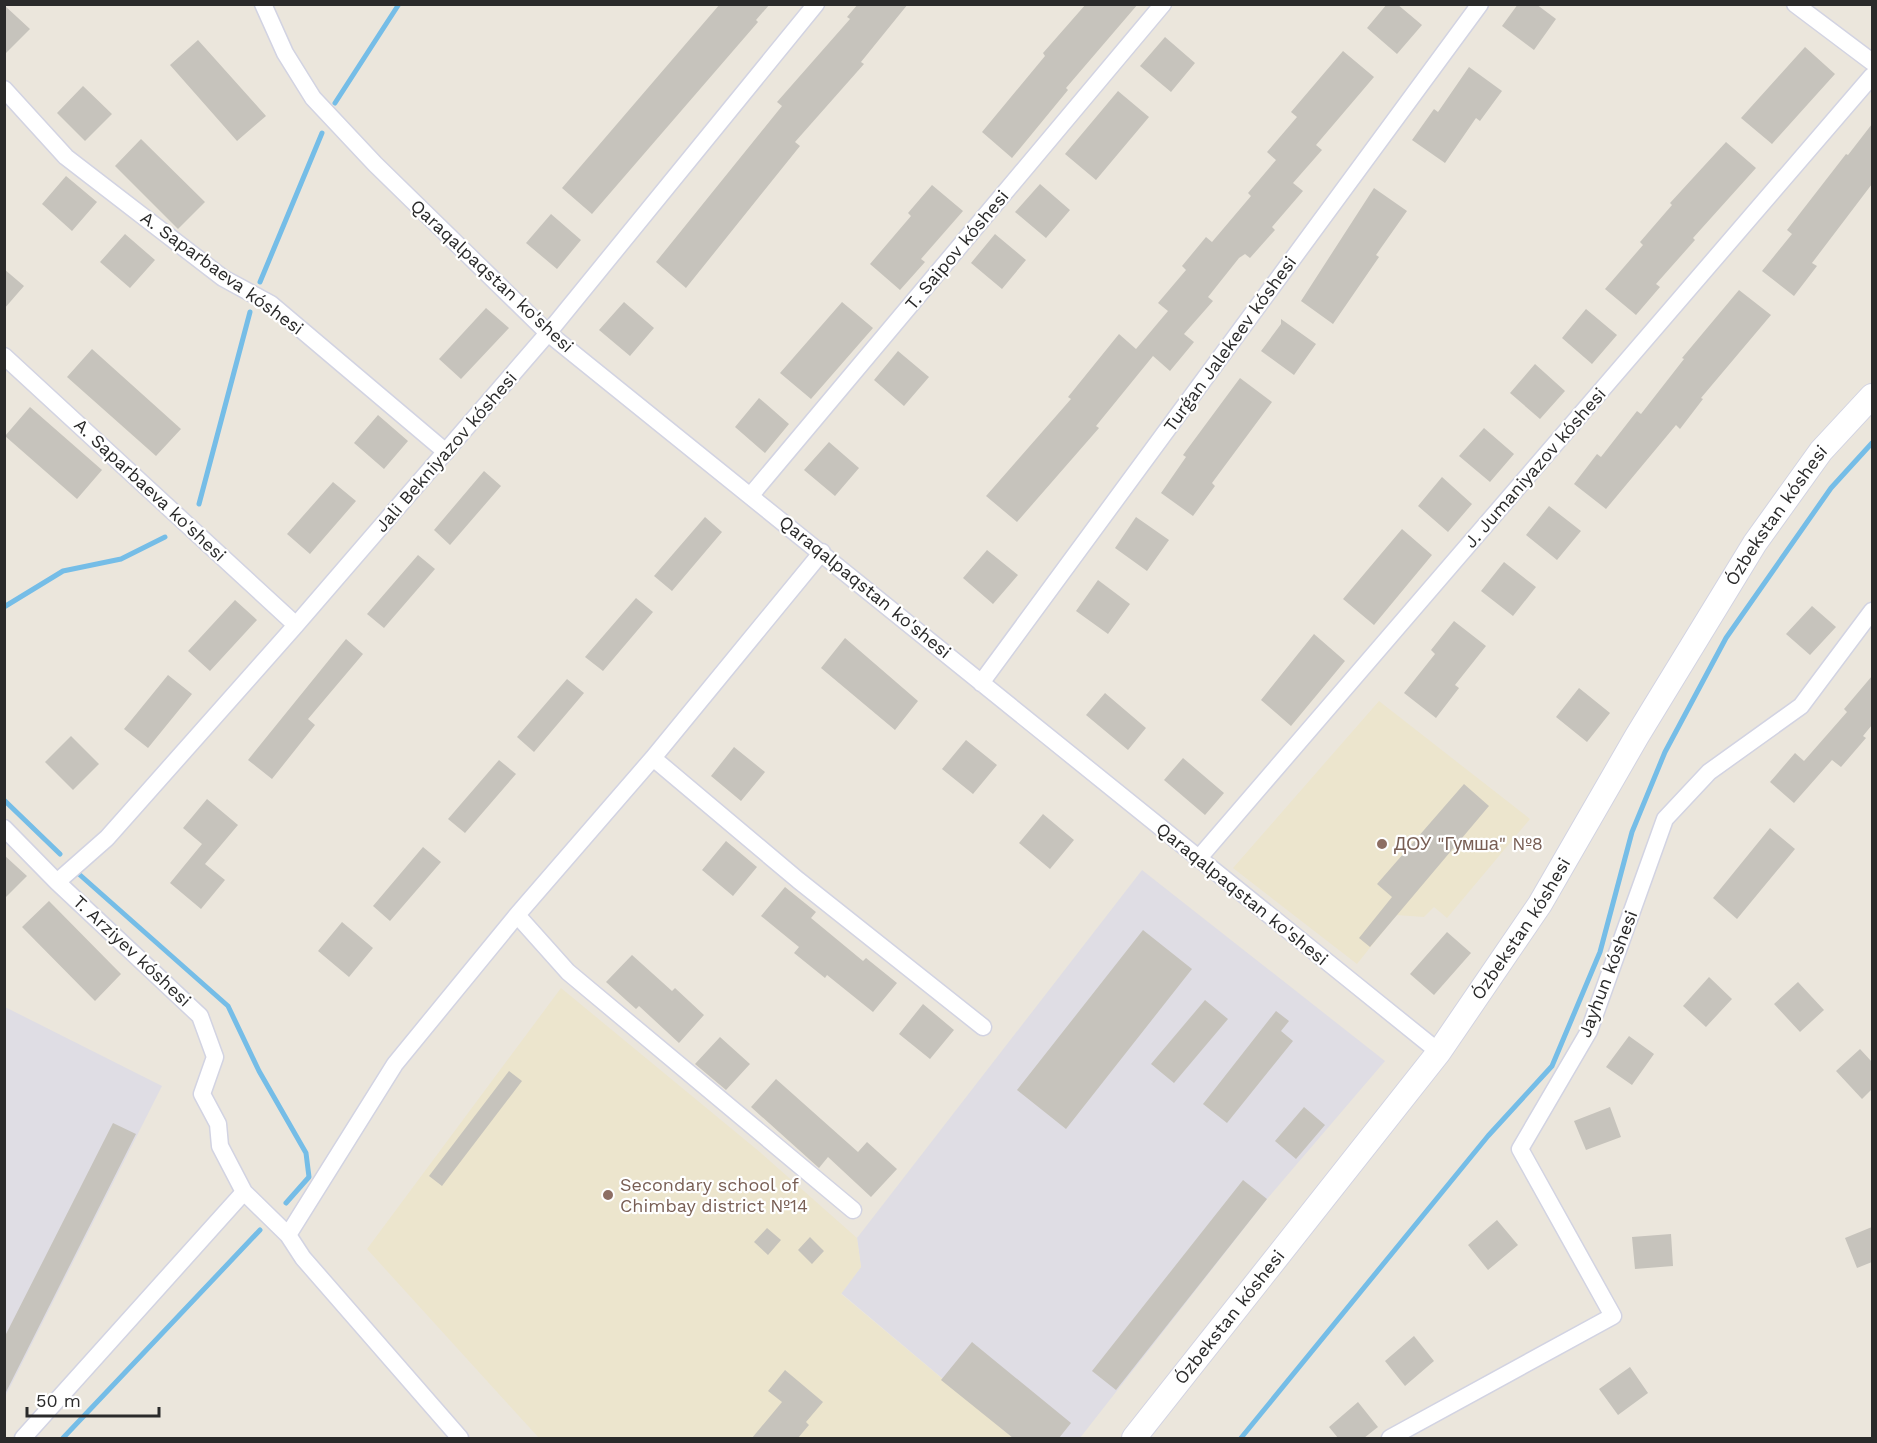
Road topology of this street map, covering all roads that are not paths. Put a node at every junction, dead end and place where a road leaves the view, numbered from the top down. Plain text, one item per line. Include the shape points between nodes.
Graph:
1 (263, 4) edge
2 (816, 4) edge
3 (1163, 4) edge
4 (1480, 4) edge
5 (1795, 4) edge
6 (1872, 62) edge
7 (1872, 76) edge
8 (4, 89) edge
9 (548, 333) junction
10 (4, 356) edge
11 (1872, 396) edge
12 (446, 452) junction
13 (751, 495) junction
14 (822, 552) junction
15 (1872, 611) edge
16 (296, 625) junction
17 (981, 683) junction
18 (653, 758) junction
19 (4, 828) edge
20 (1198, 859) junction
21 (57, 882) junction
22 (517, 915) junction
23 (983, 1027) dead end
24 (1439, 1052) junction
25 (244, 1192) junction
26 (853, 1210) dead end
27 (288, 1235) junction
28 (23, 1438) edge
29 (460, 1438) edge
30 (1134, 1438) edge
31 (1390, 1438) edge

1 - 9 street, Qaraqalpaqstan ko'shesi via 285,53 313,98
2 - 9 street, Jali Bekniyazov kóshesi
3 - 13 street, T. Saipov kóshesi
4 - 17 street, Turǵan Jalekeev kóshesi
5 - 6 street
7 - 20 street, J. Jumaniyazov kóshesi
8 - 12 street, A. Saparbaeva kóshesi via 66,157 223,278 271,304
9 - 12 street, Jali Bekniyazov kóshesi
9 - 13 street, Qaraqalpaqstan ko'shesi
10 - 16 street, A. Saparbaeva ko'shesi
11 - 24 street, Ózbekstan kóshesi via 1821,451 1755,543 1540,904
12 - 16 street, Jali Bekniyazov kóshesi
13 - 14 street, Qaraqalpaqstan ko'shesi
14 - 17 street, Qaraqalpaqstan ko'shesi
14 - 18 street
15 - 31 street, Jayhun kóshesi via 1801,705 1709,772 1665,819 1589,1031 1520,1149 1613,1316
16 - 21 street, Jali Bekniyazov kóshesi via 107,838
17 - 20 street, Qaraqalpaqstan ko'shesi
18 - 22 street
18 - 23 street
19 - 21 street, T. Arziyev kóshesi
20 - 24 street, Qaraqalpaqstan ko'shesi
21 - 25 street, T. Arziyev kóshesi via 200,1016 215,1057 202,1094 218,1124 220,1146
22 - 26 street via 568,972
22 - 27 street via 395,1064
24 - 30 street, Ózbekstan kóshesi
25 - 27 street, T. Arziyev kóshesi
25 - 28 street
27 - 29 street, T. Arziyev kóshesi via 310,1267

